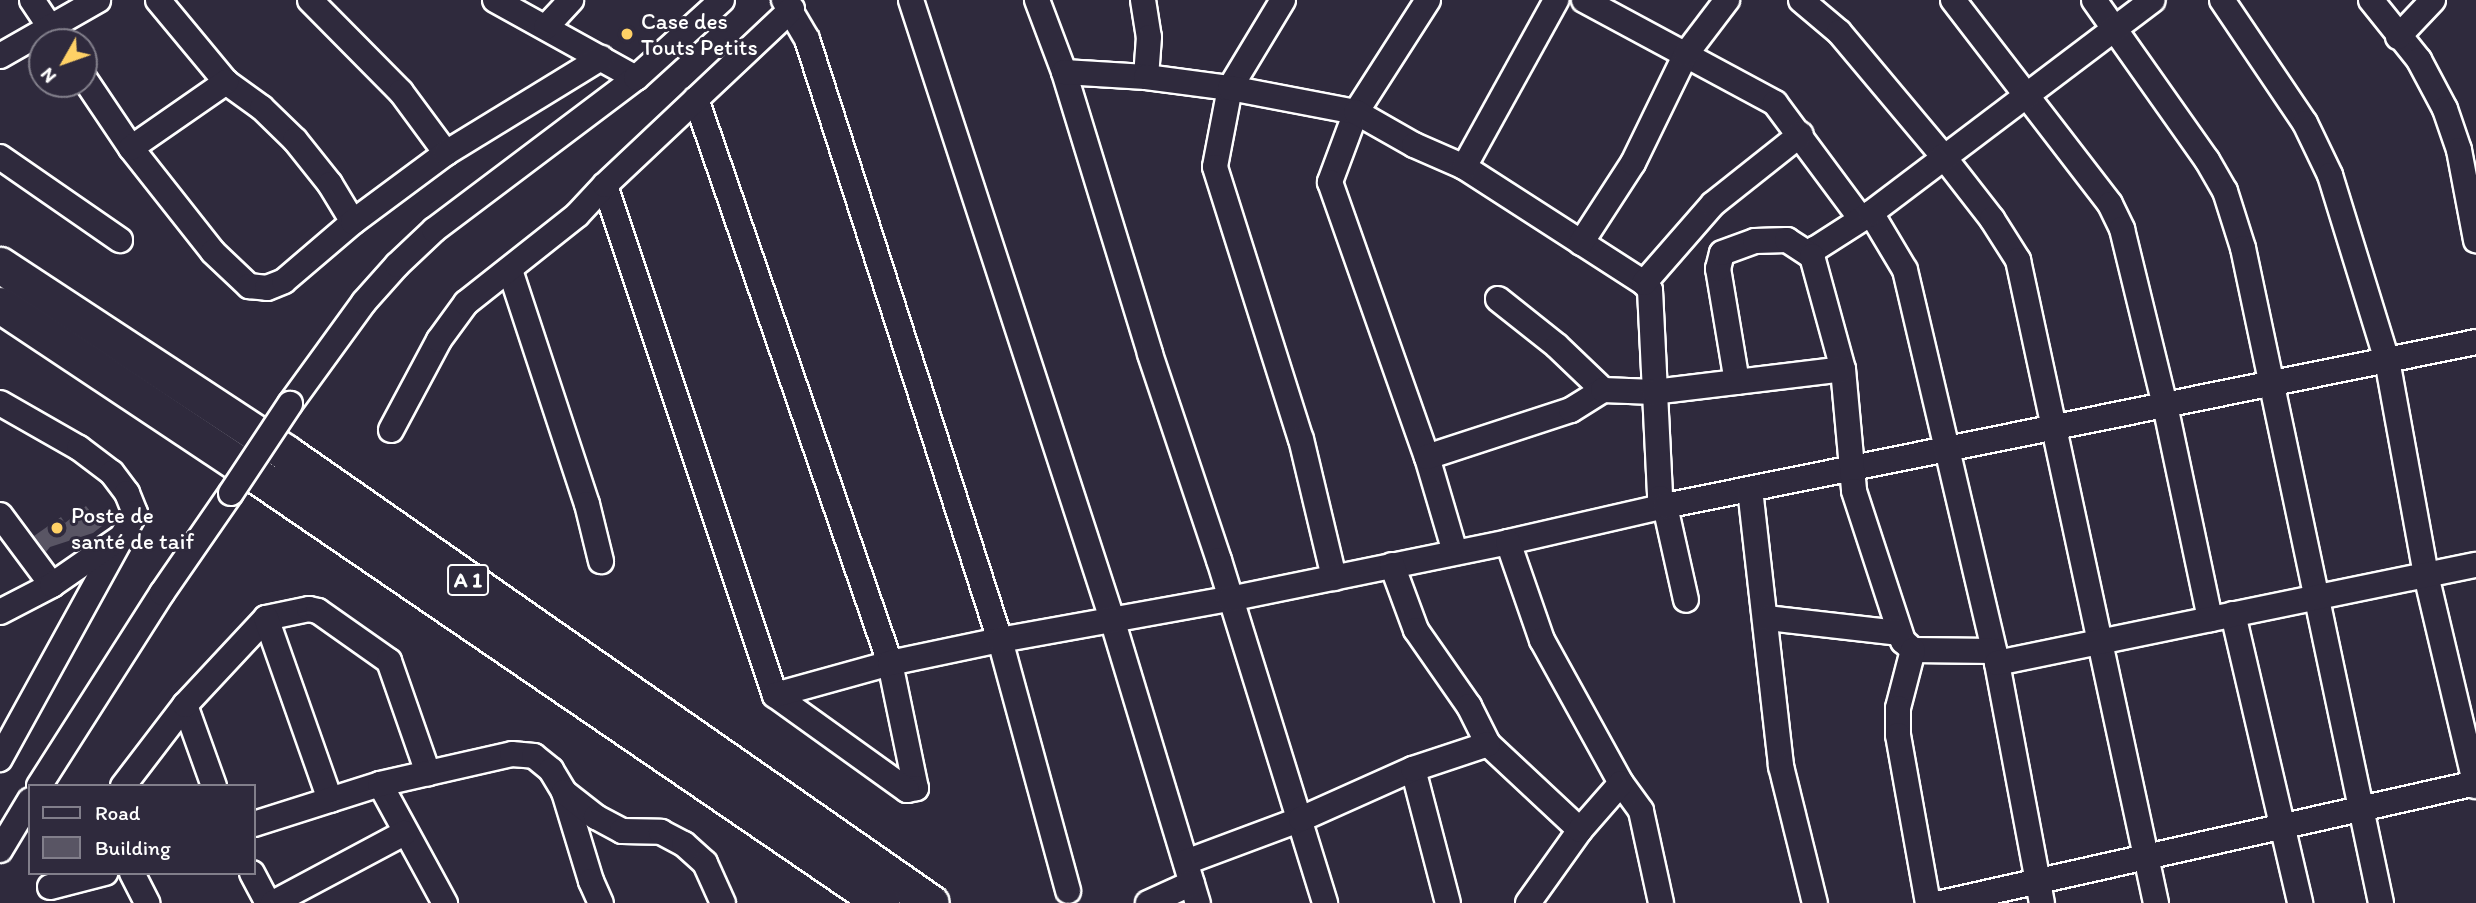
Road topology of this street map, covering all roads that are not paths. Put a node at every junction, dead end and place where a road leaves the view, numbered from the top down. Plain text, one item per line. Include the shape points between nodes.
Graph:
1 (32, 0) edge
2 (98, 0) edge
3 (158, 0) edge
4 (495, 0) edge
5 (571, 0) edge
6 (722, 0) edge
7 (911, 0) edge
8 (1037, 0) edge
9 (1143, 0) edge
10 (1283, 0) edge
11 (1427, 0) edge
12 (1556, 0) edge
13 (1584, 0) edge
14 (1727, 0) edge
15 (1801, 0) edge
16 (1953, 0) edge
17 (2094, 0) edge
18 (2153, 0) edge
19 (2222, 0) edge
20 (2371, 0) edge
21 (2433, 0) edge
22 (320, 3) edge
23 (788, 4) edge
24 (547, 27) junction
25 (2115, 27) junction
26 (51, 28) edge
27 (65, 28) edge
28 (2399, 37) junction
29 (28, 46) edge
30 (1686, 54) junction
31 (0, 56) edge
32 (601, 58) junction
33 (1064, 72) junction
34 (1146, 77) junction
35 (636, 78) junction
36 (226, 82) junction
37 (1230, 88) junction
38 (2025, 96) junction
39 (97, 98) edge
40 (696, 99) junction
41 (1356, 111) junction
42 (1801, 134) junction
43 (131, 148) junction
44 (446, 153) junction
45 (1943, 156) junction
46 (0, 157) edge
47 (1464, 167) junction
48 (605, 185) junction
49 (1866, 216) junction
50 (353, 222) junction
51 (120, 240) dead end
52 (2476, 240) edge
53 (1581, 243) junction
54 (1812, 256) junction
55 (0, 265) edge
56 (510, 270) junction
57 (1644, 283) junction
58 (1498, 299) dead end
59 (0, 305) edge
60 (2476, 342) edge
61 (2387, 360) junction
62 (1843, 369) junction
63 (1737, 382) junction
64 (2272, 383) junction
65 (1603, 390) junction
66 (1654, 392) junction
67 (0, 402) edge
68 (2165, 405) junction
69 (2051, 427) junction
70 (391, 430) dead end
71 (1948, 449) junction
72 (1427, 457) junction
73 (1852, 468) junction
74 (1749, 489) junction
75 (1665, 506) junction
76 (0, 515) edge
77 (126, 534) junction
78 (1508, 542) junction
79 (1455, 552) junction
80 (601, 561) dead end
81 (1392, 565) junction
82 (2476, 565) edge
83 (2426, 575) junction
84 (1334, 578) junction
85 (52, 585) junction
86 (2317, 597) junction
87 (1229, 600) junction
88 (1686, 600) dead end
89 (0, 612) edge
90 (2221, 617) junction
91 (266, 618) junction
92 (1767, 618) junction
93 (1112, 619) junction
94 (1000, 640) junction
95 (1906, 642) junction
96 (2101, 642) junction
97 (1996, 657) junction
98 (890, 663) junction
99 (775, 695) junction
100 (185, 705) junction
101 (1488, 744) junction
102 (0, 758) edge
103 (1413, 769) junction
104 (428, 773) junction
105 (1621, 783) junction
106 (40, 784) edge
107 (125, 784) edge
108 (213, 784) edge
109 (380, 784) junction
110 (2476, 784) edge
111 (564, 792) junction
112 (330, 800) junction
113 (28, 803) edge
114 (2362, 809) junction
115 (1301, 820) junction
116 (256, 823) edge
117 (2283, 826) junction
118 (1580, 830) junction
119 (404, 833) junction
120 (0, 850) edge
121 (2146, 857) junction
122 (98, 875) edge
123 (133, 875) edge
124 (253, 875) edge
125 (1192, 883) edge
126 (50, 888) edge
127 (1068, 891) dead end
128 (2040, 892) edge
129 (147, 903) edge
130 (271, 903) edge
131 (445, 903) edge
132 (601, 903) edge
133 (723, 903) edge
134 (882, 903) edge
135 (931, 903) edge
136 (1148, 903) edge
137 (1325, 903) edge
138 (1448, 903) edge
139 (1528, 903) edge
140 (1661, 903) edge
141 (1815, 903) edge
142 (1928, 903) edge
143 (1941, 903) edge
144 (2156, 903) edge
145 (2300, 903) edge
146 (2381, 903) edge

1 - 26 street
2 - 27 street
3 - 36 street
4 - 24 street
5 - 24 street
6 - 35 street
7 - 93 street
8 - 33 street
9 - 34 street via 1149,37
10 - 37 street
11 - 41 street
12 - 47 street
13 - 30 street
14 - 30 street
15 - 45 street via 1839,33
16 - 38 street
17 - 25 street
18 - 25 street
19 - 61 street via 2305,122 2330,175
20 - 28 street
21 - 28 street
22 - 44 street via 401,92
23 - 40 street
23 - 94 street via 807,39
24 - 32 street
25 - 38 street
25 - 64 street via 2225,191 2243,248
28 - 52 street via 2419,60 2445,110 2459,150
29 - 31 street
30 - 42 street via 1775,103
30 - 53 street via 1633,163
32 - 35 street
32 - 44 street
33 - 34 street
33 - 87 street
34 - 37 street
35 - 106 street, bridge via 444,222 397,265 357,311 88,705
36 - 43 street
36 - 50 street via 295,140
37 - 41 street
37 - 84 street via 1215,167 1301,439
38 - 45 street
38 - 68 street via 2110,204 2122,229
39 - 43 street
40 - 48 street
40 - 98 street
41 - 47 street
41 - 72 street via 1330,182
42 - 49 street
42 - 57 street via 1713,204
43 - 50 street via 213,251 250,286 267,288 284,281
44 - 50 street
45 - 49 street
45 - 69 street via 2018,260
46 - 51 street
47 - 53 street
48 - 56 street via 577,215
48 - 99 street
49 - 54 street via 1815,249
49 - 71 street via 1905,270
53 - 57 street
54 - 62 street
54 - 63 street via 1787,240 1755,242 1722,253 1718,269
55 - 135 highway, A 1 via 286,453
56 - 70 street via 489,281 466,303 439,340
56 - 80 street via 587,504
57 - 66 street via 1650,290
58 - 65 street
59 - 134 highway, A 1
60 - 61 street
61 - 64 street
61 - 83 street
62 - 63 street
62 - 73 street
63 - 66 street
64 - 68 street
64 - 86 street
65 - 66 street
65 - 72 street via 1571,410
66 - 75 street via 1660,498
67 - 77 street via 79,448 111,473 135,513
68 - 69 street
68 - 90 street
69 - 71 street
69 - 96 street
71 - 73 street
71 - 97 street
72 - 79 street
73 - 74 street
73 - 95 street via 1854,491
74 - 75 street
74 - 92 street
75 - 78 street
75 - 88 street
76 - 85 street
77 - 85 street
77 - 102 street
78 - 79 street
78 - 105 street via 1542,640
79 - 81 street
81 - 84 street
81 - 101 street via 1416,630 1469,706
82 - 83 street
83 - 86 street
83 - 110 street
84 - 87 street
85 - 89 street
86 - 90 street
86 - 114 street
87 - 93 street
87 - 115 street
90 - 96 street
90 - 117 street
91 - 100 street
91 - 104 street via 318,611 389,661
91 - 112 street
92 - 95 street
92 - 141 street via 1781,766
93 - 94 street
93 - 125 street
94 - 98 street
94 - 127 street
95 - 97 street
95 - 142 street via 1898,735
96 - 97 street
96 - 121 street
97 - 128 street
98 - 99 street
98 - 99 street via 916,788 912,791
100 - 107 street
100 - 108 street
101 - 103 street
101 - 118 street
103 - 115 street
103 - 138 street
104 - 109 street
104 - 111 street via 512,754 534,756 551,770
105 - 118 street
105 - 140 street via 1642,811
109 - 112 street
109 - 119 street
110 - 114 street
111 - 132 street
111 - 133 street via 622,831 661,832 684,844 705,863
112 - 116 street
113 - 120 street
114 - 117 street
114 - 146 street
115 - 125 street
115 - 137 street
117 - 121 street
117 - 145 street
118 - 139 street
119 - 130 street
119 - 131 street
121 - 128 street
121 - 144 street
122 - 126 street
123 - 129 street
124 - 130 street
125 - 136 street
128 - 143 street

